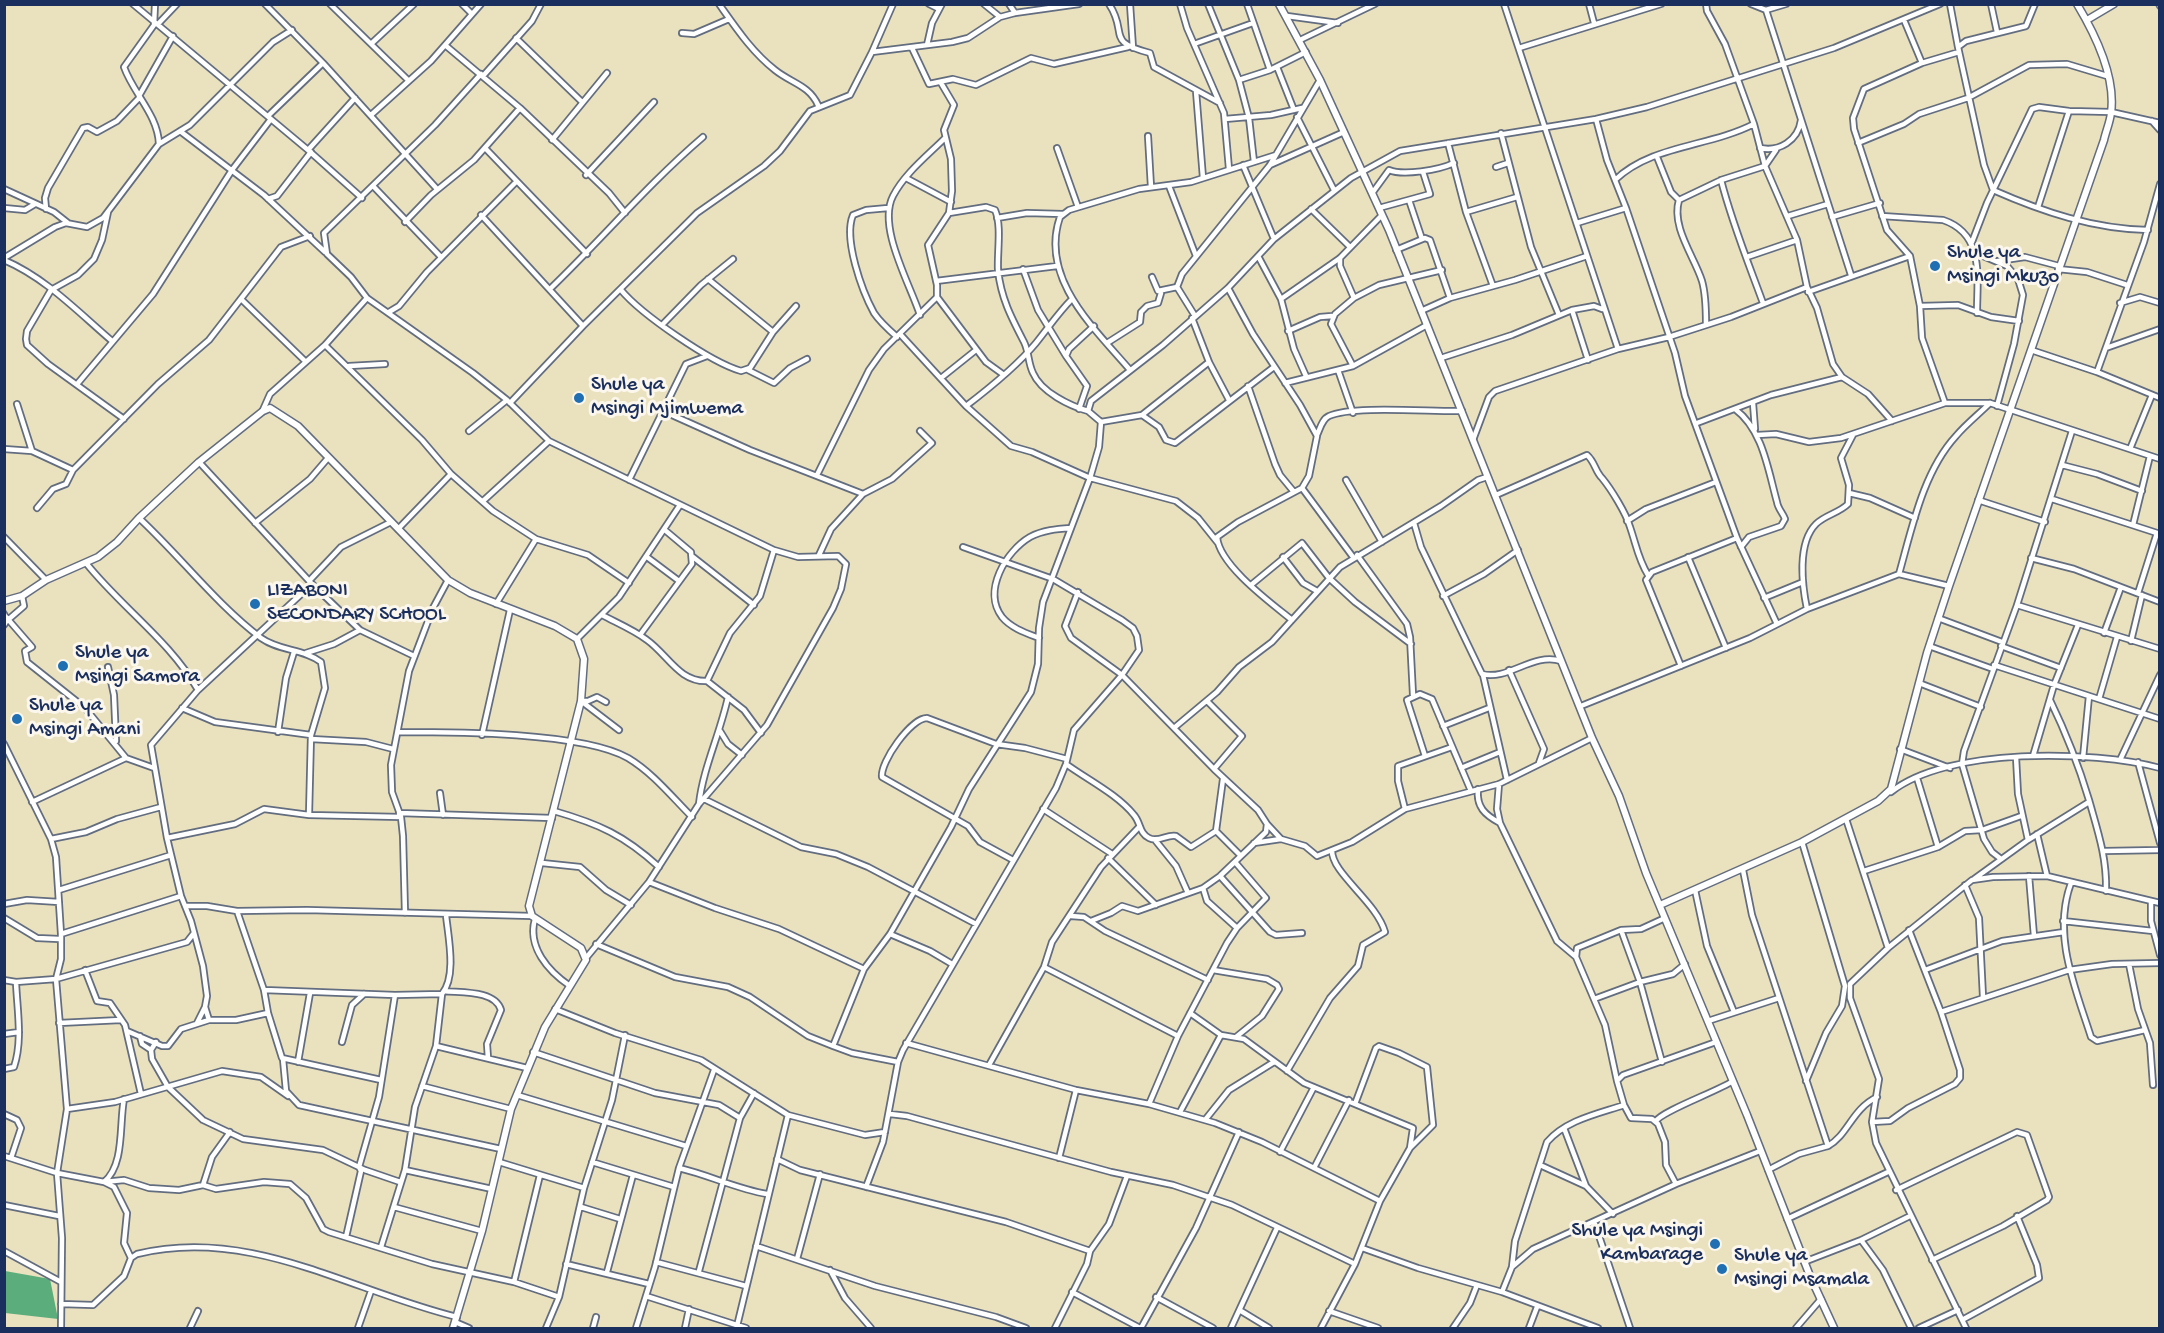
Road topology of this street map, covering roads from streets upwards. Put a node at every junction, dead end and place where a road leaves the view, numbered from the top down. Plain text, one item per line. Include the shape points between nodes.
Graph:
1 (133, 4) edge
2 (155, 4) edge
3 (177, 4) edge
4 (265, 4) edge
5 (330, 4) edge
6 (414, 4) edge
7 (462, 4) edge
8 (481, 4) edge
9 (541, 4) edge
10 (719, 4) edge
11 (893, 4) edge
12 (929, 4) edge
13 (984, 4) edge
14 (1009, 4) edge
15 (1078, 4) edge
16 (1109, 4) edge
17 (1130, 4) edge
18 (1180, 4) edge
19 (1208, 4) edge
20 (1246, 4) edge
21 (1279, 4) edge
22 (1375, 4) edge
23 (1504, 4) edge
24 (1589, 4) edge
25 (1661, 4) edge
26 (1706, 4) edge
27 (1752, 4) edge
28 (1786, 4) edge
29 (1940, 4) edge
30 (1950, 4) edge
31 (1990, 4) edge
32 (2035, 4) edge
33 (2077, 4) edge
34 (2114, 4) edge
35 (940, 7) edge
36 (1766, 10) junction
37 (1015, 13) junction
38 (472, 14) junction
39 (1287, 16) junction
40 (1000, 18) junction
41 (729, 19) junction
42 (1904, 20) junction
43 (2087, 20) junction
44 (157, 23) junction
45 (1253, 23) junction
46 (1594, 23) junction
47 (1339, 24) junction
48 (292, 30) junction
49 (1997, 32) junction
50 (682, 33) dead end
51 (173, 36) junction
52 (1221, 36) junction
53 (516, 38) junction
54 (1300, 40) junction
55 (372, 43) junction
56 (1194, 44) junction
57 (445, 45) junction
58 (927, 45) junction
59 (912, 48) junction
60 (1130, 48) junction
61 (1519, 48) junction
62 (1959, 49) junction
63 (872, 52) junction
64 (1306, 52) junction
65 (323, 63) junction
66 (1922, 63) junction
67 (1784, 65) junction
68 (1277, 67) junction
69 (1270, 70) junction
70 (607, 73) dead end
71 (482, 75) junction
72 (2107, 76) junction
73 (1239, 80) junction
74 (1320, 80) junction
75 (1736, 80) junction
76 (409, 81) junction
77 (941, 83) junction
78 (230, 84) junction
79 (1196, 91) junction
80 (140, 97) junction
81 (355, 98) junction
82 (1968, 98) junction
83 (581, 101) junction
84 (654, 102) dead end
85 (1220, 103) junction
86 (818, 105) junction
87 (520, 108) junction
88 (1302, 108) junction
89 (1294, 110) junction
90 (2069, 111) junction
91 (2111, 112) junction
92 (371, 115) junction
93 (269, 117) junction
94 (1297, 117) junction
95 (1249, 118) junction
96 (1801, 118) junction
97 (1225, 119) junction
98 (1596, 119) junction
99 (2152, 121) junction
100 (2160, 123) edge
101 (1754, 124) junction
102 (1547, 128) junction
103 (2160, 130) edge
104 (180, 131) junction
105 (1344, 132) junction
106 (1501, 133) junction
107 (1148, 136) dead end
108 (703, 137) dead end
109 (945, 138) junction
110 (552, 140) junction
111 (1448, 142) junction
112 (1858, 143) junction
113 (159, 144) junction
114 (485, 148) junction
115 (1057, 148) dead end
116 (1312, 148) junction
117 (1760, 148) junction
118 (1776, 150) junction
119 (310, 151) junction
120 (406, 153) junction
121 (1276, 156) junction
122 (1657, 157) junction
123 (1254, 162) junction
124 (1454, 163) junction
125 (1508, 163) junction
126 (1243, 165) junction
127 (1270, 165) junction
128 (1765, 166) junction
129 (1496, 167) dead end
130 (1229, 169) junction
131 (232, 170) junction
132 (1362, 171) junction
133 (1423, 172) junction
134 (586, 175) junction
135 (906, 178) junction
136 (1203, 178) junction
137 (1615, 180) junction
138 (1721, 180) junction
139 (516, 182) junction
140 (2160, 184) edge
141 (1169, 186) junction
142 (1251, 186) junction
143 (374, 187) junction
144 (1150, 187) junction
145 (4, 189) edge
146 (438, 189) junction
147 (1334, 190) junction
148 (1993, 190) junction
149 (1373, 192) junction
150 (1517, 197) junction
151 (362, 198) junction
152 (268, 199) junction
153 (1409, 200) junction
154 (1679, 200) junction
155 (951, 202) junction
156 (1880, 203) junction
157 (36, 204) junction
158 (1828, 204) junction
159 (1078, 207) junction
160 (1626, 207) junction
161 (2038, 207) junction
162 (4, 208) edge
163 (888, 208) junction
164 (1379, 208) junction
165 (46, 209) junction
166 (1311, 209) junction
167 (108, 212) junction
168 (1466, 212) junction
169 (625, 213) junction
170 (949, 213) junction
171 (1063, 214) junction
172 (481, 215) junction
173 (1382, 215) junction
174 (1788, 216) junction
175 (1882, 216) junction
176 (1832, 217) junction
177 (997, 218) junction
178 (2076, 220) junction
179 (405, 222) junction
180 (1577, 223) junction
181 (70, 224) junction
182 (2148, 230) junction
183 (310, 236) junction
184 (1274, 239) junction
185 (1422, 239) junction
186 (1797, 240) junction
187 (1972, 243) junction
188 (1350, 248) junction
189 (1396, 250) junction
190 (1976, 253) junction
191 (327, 254) junction
192 (587, 254) junction
193 (1196, 256) junction
194 (1258, 256) junction
195 (1587, 256) junction
196 (1910, 256) junction
197 (441, 257) junction
198 (1748, 257) junction
199 (1340, 258) junction
200 (4, 259) edge
201 (733, 259) dead end
202 (1998, 261) junction
203 (1057, 266) junction
204 (2058, 268) junction
205 (1023, 269) junction
206 (1442, 270) junction
207 (998, 272) junction
208 (1540, 272) junction
209 (1851, 275) junction
210 (1152, 277) dead end
211 (708, 279) junction
212 (936, 280) junction
213 (1409, 280) junction
214 (2127, 285) junction
215 (1493, 286) junction
216 (1177, 287) junction
217 (1228, 288) junction
218 (550, 289) junction
219 (1808, 289) junction
220 (51, 290) junction
221 (621, 290) junction
222 (1161, 293) junction
223 (937, 297) junction
224 (367, 298) junction
225 (1354, 298) junction
226 (1450, 298) junction
227 (241, 299) junction
228 (1072, 299) junction
229 (1281, 299) junction
230 (1763, 303) junction
231 (2120, 303) junction
232 (2160, 303) edge
233 (796, 306) dead end
234 (1920, 306) junction
235 (1602, 309) junction
236 (1421, 310) junction
237 (1572, 310) junction
238 (389, 312) junction
239 (1977, 313) junction
240 (920, 315) junction
241 (1559, 315) junction
242 (1332, 316) junction
243 (1193, 317) junction
244 (2019, 321) junction
245 (663, 324) junction
246 (1706, 324) junction
247 (1427, 325) junction
248 (583, 326) junction
249 (1094, 326) junction
250 (1047, 327) junction
251 (2160, 329) edge
252 (1288, 331) junction
253 (773, 332) junction
254 (899, 335) junction
255 (1669, 337) junction
256 (112, 341) junction
257 (1107, 343) junction
258 (325, 345) junction
259 (2106, 348) junction
260 (1618, 349) junction
261 (976, 350) junction
262 (2031, 350) junction
263 (1028, 352) junction
264 (707, 356) junction
265 (1066, 356) junction
266 (1441, 358) junction
267 (807, 359) dead end
268 (1588, 360) junction
269 (306, 362) junction
270 (1209, 362) junction
271 (385, 364) dead end
272 (348, 366) junction
273 (1353, 366) junction
274 (1274, 367) junction
275 (748, 370) junction
276 (1130, 370) junction
277 (1338, 370) junction
278 (1836, 370) junction
279 (2097, 372) junction
280 (1004, 375) junction
281 (1306, 376) junction
282 (1842, 377) junction
283 (941, 378) junction
284 (1833, 378) junction
285 (1285, 383) junction
286 (78, 384) junction
287 (1248, 386) junction
288 (2151, 395) junction
289 (2160, 398) edge
290 (1229, 400) junction
291 (508, 402) junction
292 (1753, 403) junction
293 (1945, 403) junction
294 (1990, 403) junction
295 (17, 405) dead end
296 (966, 406) junction
297 (1997, 406) junction
298 (1079, 409) junction
299 (1736, 409) junction
300 (663, 411) junction
301 (1089, 411) junction
302 (1462, 411) junction
303 (2011, 411) junction
304 (262, 412) junction
305 (1353, 412) junction
306 (1143, 415) junction
307 (124, 418) junction
308 (1892, 421) junction
309 (1101, 422) junction
310 (1697, 423) junction
311 (469, 431) dead end
312 (2072, 431) junction
313 (920, 432) dead end
314 (1756, 432) junction
315 (1853, 435) junction
316 (1317, 436) junction
317 (1473, 440) junction
318 (549, 441) junction
319 (4, 449) edge
320 (2130, 449) junction
321 (32, 451) junction
322 (2150, 456) junction
323 (328, 458) junction
324 (2160, 459) edge
325 (200, 462) junction
326 (2062, 465) junction
327 (72, 470) junction
328 (451, 474) junction
329 (818, 475) junction
330 (1487, 477) junction
331 (1090, 478) junction
332 (629, 480) junction
333 (1346, 480) dead end
334 (1716, 483) junction
335 (1302, 488) junction
336 (2142, 491) junction
337 (1294, 492) junction
338 (1849, 493) junction
339 (863, 494) junction
340 (1496, 495) junction
341 (2052, 499) junction
342 (1978, 500) junction
343 (483, 501) junction
344 (680, 505) junction
345 (37, 508) dead end
346 (139, 518) junction
347 (1915, 518) junction
348 (1627, 521) junction
349 (391, 522) junction
350 (2044, 522) junction
351 (255, 523) junction
352 (1414, 523) junction
353 (2133, 525) junction
354 (1071, 528) junction
355 (398, 529) junction
356 (666, 531) junction
357 (2158, 534) edge
358 (4, 537) edge
359 (1737, 538) junction
360 (536, 539) junction
361 (1382, 542) junction
362 (1218, 543) junction
363 (963, 547) dead end
364 (1741, 548) junction
365 (774, 550) junction
366 (1518, 550) junction
367 (819, 555) junction
368 (1355, 556) junction
369 (647, 557) junction
370 (693, 557) junction
371 (1283, 557) junction
372 (1688, 557) junction
373 (2031, 558) junction
374 (86, 563) junction
375 (1004, 563) junction
376 (1899, 574) junction
377 (1648, 575) junction
378 (1329, 578) junction
379 (1053, 579) junction
380 (46, 580) junction
381 (448, 580) junction
382 (679, 580) junction
383 (1803, 582) junction
384 (311, 583) junction
385 (629, 583) junction
386 (1251, 585) junction
387 (1949, 586) junction
388 (2121, 587) junction
389 (1317, 591) junction
390 (1078, 592) junction
391 (2140, 594) junction
392 (22, 596) junction
393 (1443, 596) junction
394 (1764, 598) junction
395 (5, 601) edge
396 (2160, 602) edge
397 (496, 604) junction
398 (754, 605) junction
399 (2017, 605) junction
400 (1807, 609) junction
401 (510, 610) junction
402 (602, 615) junction
403 (6, 616) edge
404 (1938, 618) junction
405 (1292, 620) junction
406 (1777, 624) junction
407 (4, 625) edge
408 (2078, 625) junction
409 (360, 630) junction
410 (2104, 633) junction
411 (258, 635) junction
412 (640, 635) junction
413 (2117, 637) junction
414 (1039, 638) junction
415 (577, 639) junction
416 (2131, 641) junction
417 (1411, 644) junction
418 (2001, 644) junction
419 (1929, 646) junction
420 (1726, 648) junction
421 (2160, 649) edge
422 (294, 652) junction
423 (304, 654) junction
424 (414, 656) junction
425 (1561, 661) junction
426 (1681, 666) junction
427 (108, 667) dead end
428 (1994, 667) junction
429 (2061, 668) junction
430 (1509, 670) junction
431 (1122, 675) junction
432 (1483, 675) junction
433 (2160, 675) edge
434 (707, 681) junction
435 (1919, 683) junction
436 (2054, 685) junction
437 (198, 690) junction
438 (1413, 695) junction
439 (2089, 696) junction
440 (728, 697) junction
441 (2099, 699) junction
442 (2050, 700) junction
443 (581, 701) junction
444 (1207, 701) junction
445 (606, 702) dead end
446 (1581, 706) junction
447 (1981, 707) junction
448 (182, 708) junction
449 (1489, 708) junction
450 (2140, 713) junction
451 (2160, 719) edge
452 (1443, 726) junction
453 (1173, 728) junction
454 (619, 730) dead end
455 (720, 731) junction
456 (278, 732) junction
457 (398, 732) junction
458 (761, 733) junction
459 (482, 735) junction
460 (311, 737) junction
461 (1592, 738) junction
462 (117, 743) junction
463 (571, 743) junction
464 (4, 744) edge
465 (996, 744) junction
466 (1452, 747) junction
467 (393, 748) junction
468 (1900, 749) junction
469 (1500, 752) junction
470 (7, 754) edge
471 (742, 755) junction
472 (1425, 756) junction
473 (2033, 756) junction
474 (2016, 757) junction
475 (126, 758) junction
476 (2080, 758) junction
477 (2120, 760) junction
478 (1067, 762) junction
479 (2138, 762) junction
480 (1538, 764) junction
481 (1962, 764) junction
482 (154, 768) junction
483 (1461, 768) junction
484 (1950, 768) junction
485 (2160, 768) edge
486 (1214, 770) junction
487 (1917, 778) junction
488 (1223, 779) junction
489 (1507, 780) junction
490 (1499, 784) junction
491 (1478, 789) junction
492 (1471, 791) junction
493 (440, 793) dead end
494 (1887, 795) junction
495 (704, 799) junction
496 (33, 802) junction
497 (2089, 802) junction
498 (699, 804) junction
499 (161, 807) junction
500 (1043, 809) junction
501 (1405, 809) junction
502 (309, 814) junction
503 (400, 815) junction
504 (443, 815) junction
505 (553, 815) junction
506 (2021, 816) junction
507 (692, 817) junction
508 (954, 818) junction
509 (1846, 819) junction
510 (1500, 823) junction
511 (1267, 824) junction
512 (1138, 827) junction
513 (1982, 830) junction
514 (1216, 831) junction
515 (2037, 834) junction
516 (167, 838) junction
517 (51, 839) junction
518 (1281, 839) junction
519 (1155, 840) junction
520 (2028, 840) junction
521 (1802, 842) junction
522 (1254, 843) junction
523 (2160, 843) edge
524 (1938, 847) junction
525 (1332, 850) junction
526 (2160, 850) edge
527 (2104, 851) junction
528 (171, 855) junction
529 (1110, 856) junction
530 (1241, 856) junction
531 (2001, 859) junction
532 (1013, 860) junction
533 (542, 862) junction
534 (1235, 862) junction
535 (659, 867) junction
536 (1743, 870) junction
537 (1864, 871) junction
538 (1220, 876) junction
539 (2028, 876) junction
540 (2047, 876) junction
541 (1972, 880) junction
542 (649, 882) junction
543 (2071, 883) junction
544 (1965, 885) junction
545 (1203, 888) junction
546 (59, 890) junction
547 (1695, 890) junction
548 (915, 891) junction
549 (2106, 891) junction
550 (1188, 893) junction
551 (181, 896) junction
552 (59, 902) junction
553 (2151, 902) junction
554 (2160, 903) edge
555 (4, 904) edge
556 (631, 905) junction
557 (1156, 905) junction
558 (1660, 905) junction
559 (185, 906) junction
560 (237, 911) junction
561 (1251, 912) junction
562 (405, 914) junction
563 (446, 915) junction
564 (1071, 916) junction
565 (4, 918) edge
566 (533, 918) junction
567 (1665, 918) junction
568 (1091, 921) junction
569 (2062, 921) junction
570 (976, 924) junction
571 (1237, 927) junction
572 (1621, 930) junction
573 (1909, 930) junction
574 (2153, 931) junction
575 (2064, 932) junction
576 (194, 933) junction
577 (1302, 933) dead end
578 (890, 934) junction
579 (2034, 936) junction
580 (60, 937) junction
581 (596, 944) junction
582 (1577, 948) junction
583 (1888, 948) junction
584 (1565, 949) junction
585 (1979, 950) junction
586 (2160, 955) edge
587 (586, 957) junction
588 (1576, 957) junction
589 (2160, 963) edge
590 (952, 964) junction
591 (1685, 964) junction
592 (2129, 964) junction
593 (1044, 967) junction
594 (864, 969) junction
595 (85, 970) junction
596 (1213, 970) junction
597 (1925, 970) junction
598 (2069, 970) junction
599 (56, 979) junction
600 (4, 980) edge
601 (1208, 980) junction
602 (16, 982) junction
603 (1640, 982) junction
604 (570, 986) junction
605 (264, 990) junction
606 (309, 993) junction
607 (443, 993) junction
608 (364, 994) junction
609 (395, 995) junction
610 (1983, 997) junction
611 (1779, 998) junction
612 (1594, 999) junction
613 (205, 1007) junction
614 (555, 1009) junction
615 (1734, 1012) junction
616 (1941, 1012) junction
617 (268, 1013) junction
618 (1190, 1013) junction
619 (122, 1020) junction
620 (209, 1020) junction
621 (1708, 1021) junction
622 (59, 1023) junction
623 (197, 1023) junction
624 (2145, 1030) junction
625 (127, 1031) junction
626 (19, 1032) junction
627 (4, 1034) edge
628 (626, 1035) junction
629 (1221, 1035) junction
630 (140, 1036) junction
631 (1178, 1036) junction
632 (1236, 1037) junction
633 (156, 1042) junction
634 (342, 1042) dead end
635 (1716, 1042) junction
636 (906, 1043) junction
637 (436, 1046) junction
638 (832, 1046) junction
639 (151, 1050) junction
640 (533, 1052) junction
641 (488, 1058) junction
642 (284, 1059) junction
643 (298, 1062) junction
644 (898, 1062) junction
645 (1274, 1062) junction
646 (1662, 1062) junction
647 (988, 1065) junction
648 (527, 1068) junction
649 (4, 1069) edge
650 (714, 1070) junction
651 (1287, 1071) junction
652 (381, 1080) junction
653 (614, 1080) junction
654 (1617, 1081) junction
655 (1806, 1081) junction
656 (1733, 1082) junction
657 (2153, 1085) dead end
658 (422, 1086) junction
659 (168, 1087) junction
660 (1314, 1087) junction
661 (1076, 1090) junction
662 (754, 1093) junction
663 (141, 1095) junction
664 (517, 1095) junction
665 (288, 1096) junction
666 (1877, 1097) junction
667 (124, 1099) junction
668 (1349, 1100) junction
669 (701, 1102) junction
670 (1149, 1104) junction
671 (1355, 1104) junction
672 (1624, 1105) junction
673 (67, 1109) junction
674 (511, 1109) junction
675 (1180, 1112) junction
676 (4, 1114) edge
677 (890, 1114) junction
678 (788, 1115) junction
679 (740, 1118) junction
680 (373, 1120) junction
681 (1205, 1120) junction
682 (1656, 1121) junction
683 (606, 1122) junction
684 (1872, 1122) junction
685 (1564, 1128) junction
686 (409, 1131) junction
687 (230, 1132) junction
688 (885, 1132) junction
689 (1239, 1132) junction
690 (686, 1146) junction
691 (1828, 1146) junction
692 (1410, 1148) junction
693 (501, 1149) junction
694 (1760, 1151) junction
695 (1280, 1152) junction
696 (4, 1156) edge
697 (11, 1158) junction
698 (1059, 1158) junction
699 (777, 1159) junction
700 (499, 1162) junction
701 (592, 1162) junction
702 (1539, 1165) junction
703 (359, 1167) junction
704 (679, 1168) junction
705 (1314, 1168) junction
706 (405, 1170) junction
707 (1768, 1170) junction
708 (57, 1173) junction
709 (1888, 1173) junction
710 (820, 1174) junction
711 (540, 1175) junction
712 (633, 1175) junction
713 (1126, 1176) junction
714 (104, 1182) junction
715 (400, 1182) junction
716 (724, 1182) junction
717 (1676, 1184) junction
718 (203, 1185) junction
719 (1586, 1186) junction
720 (674, 1187) junction
721 (866, 1187) junction
722 (584, 1188) junction
723 (492, 1189) junction
724 (1896, 1190) junction
725 (767, 1194) junction
726 (1208, 1197) junction
727 (1380, 1201) junction
728 (4, 1205) edge
729 (394, 1207) junction
730 (580, 1207) junction
731 (1613, 1214) junction
732 (59, 1216) junction
733 (1910, 1216) junction
734 (2017, 1216) junction
735 (620, 1219) junction
736 (1787, 1219) junction
737 (1595, 1224) junction
738 (1277, 1228) junction
739 (482, 1231) junction
740 (346, 1237) junction
741 (1862, 1240) junction
742 (756, 1246) junction
743 (381, 1247) junction
744 (1362, 1248) junction
745 (4, 1251) edge
746 (1090, 1251) junction
747 (130, 1258) junction
748 (797, 1259) junction
749 (1932, 1260) junction
750 (656, 1262) junction
751 (1804, 1262) junction
752 (566, 1264) junction
753 (1355, 1264) junction
754 (1512, 1267) junction
755 (829, 1269) junction
756 (699, 1271) junction
757 (607, 1272) junction
758 (470, 1273) junction
759 (61, 1282) junction
760 (514, 1282) junction
761 (648, 1284) junction
762 (1477, 1285) junction
763 (746, 1286) junction
764 (370, 1291) junction
765 (1072, 1292) junction
766 (1502, 1292) junction
767 (646, 1296) junction
768 (559, 1297) junction
769 (1156, 1297) junction
770 (1821, 1299) junction
771 (61, 1304) junction
772 (1537, 1306) junction
773 (689, 1309) junction
774 (1958, 1310) junction
775 (198, 1311) dead end
776 (1241, 1311) junction
777 (1329, 1311) junction
778 (596, 1317) dead end
779 (1962, 1320) junction
780 (455, 1323) edge
781 (737, 1326) junction
782 (1142, 1327) edge
783 (61, 1329) edge
784 (190, 1329) edge
785 (358, 1329) edge
786 (469, 1329) edge
787 (546, 1329) edge
788 (593, 1329) edge
789 (636, 1329) edge
790 (685, 1329) edge
791 (746, 1329) edge
792 (871, 1329) edge
793 (1026, 1329) edge
794 (1055, 1329) edge
795 (1150, 1329) edge
796 (1213, 1329) edge
797 (1231, 1329) edge
798 (1269, 1329) edge
799 (1321, 1329) edge
800 (1378, 1329) edge
801 (1453, 1329) edge
802 (1529, 1329) edge
803 (1598, 1329) edge
804 (1630, 1329) edge
805 (1796, 1329) edge
806 (1834, 1329) edge
807 (1911, 1329) edge
808 (1919, 1329) edge
809 (1966, 1329) edge

1 - 44 street
2 - 44 street
3 - 44 street
4 - 48 street
5 - 55 street
6 - 55 street
7 - 38 street
8 - 38 street
9 - 53 street
10 - 41 street
11 - 63 street
12 - 35 street
13 - 40 street
14 - 37 street
15 - 37 street
16 - 60 street via 1122,40
17 - 60 street
18 - 56 street
19 - 52 street
20 - 45 street
21 - 39 street
22 - 47 street
23 - 61 street
24 - 46 street
25 - 46 street
26 - 75 street
27 - 36 street
28 - 36 street
29 - 42 street
30 - 62 street
31 - 49 street
32 - 49 street via 2026,26
33 - 43 street
34 - 43 street
35 - 58 street
36 - 67 street
37 - 40 street
38 - 57 street
39 - 47 street
39 - 54 street
40 - 58 street via 968,38
41 - 50 street via 694,34
41 - 86 street via 760,57 811,92
42 - 66 street
42 - 67 street
43 - 72 street
44 - 51 street
44 - 80 street via 125,66 130,84
45 - 52 street
45 - 69 street
46 - 61 street
47 - 54 street
48 - 65 street
48 - 78 street via 280,35
49 - 62 street via 1966,41
51 - 78 street
51 - 80 street
52 - 56 street
52 - 73 street
53 - 71 street
53 - 83 street
54 - 64 street
55 - 76 street
56 - 85 street
57 - 71 street
57 - 76 street
58 - 59 street
59 - 63 street
59 - 77 street via 925,80 933,85
60 - 77 street via 1054,64 1031,58 976,85 953,79
60 - 79 street via 1151,54 1154,67
61 - 102 street
62 - 66 street
62 - 82 street
63 - 86 street via 850,95
64 - 68 street
64 - 74 street
65 - 81 street
65 - 93 street
66 - 112 street via 1864,89 1853,118
67 - 75 street
67 - 96 street
68 - 69 street
68 - 89 street
69 - 73 street
70 - 83 street
71 - 87 street
71 - 120 street
72 - 82 street via 2067,64 2038,63
72 - 91 street
73 - 95 street
74 - 88 street
74 - 105 street
75 - 98 street
75 - 101 street
76 - 92 street
77 - 109 street via 954,105 944,130
78 - 93 street
78 - 104 street via 204,113
79 - 85 street
79 - 136 street
80 - 113 street
80 - 165 street via 105,129 97,132 83,128 48,188
81 - 92 street
81 - 119 street
82 - 112 street via 1919,114
82 - 148 street
83 - 110 street
84 - 134 street
85 - 97 street
86 - 221 street via 780,151 697,213
87 - 110 street
87 - 114 street
88 - 89 street
88 - 94 street
89 - 95 street
90 - 91 street
90 - 148 street via 2032,109
90 - 161 street
91 - 99 street
91 - 178 street
92 - 120 street
93 - 119 street
93 - 131 street
94 - 116 street
94 - 121 street
95 - 97 street
95 - 123 street
96 - 118 street via 1798,131
96 - 158 street
97 - 130 street
98 - 102 street
98 - 137 street
99 - 100 street
99 - 103 street
101 - 117 street
101 - 122 street via 1723,138
102 - 106 street
102 - 180 street
104 - 113 street
104 - 131 street
105 - 116 street
105 - 132 street
106 - 111 street
106 - 125 street
107 - 144 street
108 - 169 street
109 - 135 street
109 - 155 street via 951,159
110 - 134 street
111 - 124 street
111 - 132 street via 1400,151
112 - 156 street
113 - 167 street
114 - 139 street
114 - 146 street
115 - 159 street
116 - 127 street
116 - 147 street
117 - 118 street
117 - 128 street
118 - 128 street
119 - 151 street
119 - 152 street via 277,196
120 - 143 street
120 - 146 street
121 - 123 street
121 - 127 street
122 - 137 street via 1634,164
122 - 154 street via 1671,192
123 - 126 street
124 - 133 street
124 - 168 street
125 - 129 street
125 - 150 street
126 - 130 street
126 - 142 street
127 - 142 street
128 - 138 street
128 - 174 street
130 - 136 street
131 - 152 street
131 - 256 street via 153,294
132 - 147 street
132 - 149 street
133 - 149 street via 1389,171
133 - 153 street via 1431,192
134 - 169 street
135 - 155 street
135 - 163 street
136 - 141 street
137 - 160 street
138 - 154 street
138 - 198 street via 1740,244
139 - 172 street
139 - 192 street
140 - 182 street
141 - 144 street
141 - 193 street
142 - 184 street
142 - 193 street
143 - 151 street
143 - 179 street
144 - 159 street
145 - 157 street
146 - 179 street
147 - 166 street
148 - 161 street
148 - 187 street
149 - 164 street
150 - 168 street
150 - 208 street
151 - 191 street via 324,233
152 - 183 street
153 - 164 street
153 - 185 street
154 - 246 street via 1682,232 1703,283
155 - 170 street
156 - 175 street
156 - 176 street
157 - 162 street via 25,210
157 - 165 street
158 - 174 street
158 - 176 street
159 - 171 street
160 - 180 street
160 - 255 street
161 - 178 street
163 - 240 street via 890,232
163 - 254 street via 853,215 850,237 860,278 875,314
164 - 173 street
165 - 181 street
166 - 184 street
166 - 188 street
167 - 181 street via 87,227
167 - 220 street via 94,259 78,275
168 - 215 street
169 - 192 street
170 - 177 street via 986,207 994,210
170 - 212 street via 928,245
171 - 177 street via 1027,213
171 - 203 street via 1059,222
172 - 197 street
172 - 218 street
173 - 188 street
173 - 189 street
174 - 186 street
175 - 187 street via 1944,220 1961,230
175 - 196 street via 1887,230
176 - 209 street
177 - 207 street
178 - 182 street via 2102,227
178 - 204 street
179 - 197 street
180 - 195 street
181 - 200 street via 55,227
182 - 214 street
183 - 191 street
183 - 227 street via 281,247
184 - 194 street
185 - 189 street
185 - 206 street via 1430,240
186 - 198 street
186 - 219 street
187 - 190 street
188 - 199 street
189 - 213 street
190 - 202 street
190 - 239 street
191 - 224 street
192 - 218 street
193 - 216 street
194 - 217 street
194 - 229 street
195 - 208 street
195 - 235 street
196 - 209 street
196 - 234 street
197 - 238 street via 399,306
198 - 230 street
199 - 225 street
199 - 229 street
200 - 220 street via 27,269
201 - 211 street
202 - 204 street via 2025,257
202 - 244 street via 2012,271 2021,286
203 - 205 street
203 - 228 street
204 - 214 street via 2087,272
204 - 262 street
205 - 207 street
205 - 250 street
206 - 213 street
206 - 226 street
207 - 212 street
207 - 263 street via 1007,313
208 - 215 street
208 - 241 street
209 - 219 street
210 - 222 street
211 - 245 street
211 - 253 street
212 - 223 street
213 - 225 street via 1387,282
213 - 236 street
214 - 231 street
215 - 226 street
216 - 222 street
216 - 243 street
217 - 243 street
217 - 274 street
218 - 248 street
219 - 230 street
219 - 278 street
220 - 256 street
220 - 286 street via 27,331 27,345
221 - 245 street via 637,307
221 - 248 street
222 - 257 street via 1158,303 1141,312 1140,322
223 - 240 street
223 - 261 street
224 - 238 street
224 - 258 street
225 - 242 street
226 - 236 street
227 - 269 street
227 - 307 street via 209,340
228 - 249 street
228 - 250 street
229 - 252 street
230 - 246 street
231 - 232 street via 2140,297
231 - 259 street
233 - 253 street
234 - 239 street via 1958,305
234 - 293 street via 1922,338
235 - 237 street via 1594,306
235 - 260 street
236 - 247 street
237 - 241 street
237 - 268 street
238 - 291 street
239 - 244 street
240 - 254 street
241 - 266 street
242 - 252 street via 1320,316
242 - 273 street via 1334,330
243 - 270 street
243 - 276 street
244 - 297 street
245 - 264 street
246 - 255 street
247 - 266 street
247 - 273 street
248 - 291 street
249 - 257 street
249 - 265 street
250 - 263 street
250 - 265 street
251 - 259 street
252 - 281 street
253 - 275 street
254 - 283 street
254 - 329 street via 869,370
255 - 260 street
255 - 310 street via 1685,396
256 - 286 street
257 - 276 street
258 - 269 street
258 - 272 street
259 - 279 street
260 - 268 street
261 - 280 street
261 - 283 street
262 - 279 street
262 - 303 street
263 - 280 street
263 - 298 street via 1034,376 1040,383
264 - 275 street via 734,369
264 - 300 street via 686,364
265 - 298 street via 1087,386
266 - 302 street
267 - 275 street via 774,383
268 - 317 street via 1493,392
269 - 304 street via 270,394
270 - 290 street
270 - 306 street
271 - 272 street
272 - 328 street
273 - 277 street
274 - 285 street
274 - 287 street
276 - 301 street via 1091,401
277 - 281 street
277 - 305 street
278 - 282 street
278 - 284 street
279 - 288 street
280 - 296 street
281 - 285 street
282 - 284 street
282 - 308 street via 1868,394
283 - 296 street
284 - 292 street
285 - 316 street
286 - 307 street
287 - 290 street
287 - 337 street via 1280,476
288 - 289 street
288 - 320 street
290 - 306 street via 1175,443 1166,440 1159,427
291 - 311 street
291 - 318 street
292 - 299 street
292 - 314 street
293 - 294 street
293 - 308 street
294 - 297 street
294 - 347 street via 1941,456
295 - 321 street
296 - 331 street via 1011,446
297 - 303 street
298 - 301 street
299 - 310 street
299 - 314 street
300 - 329 street
300 - 332 street
301 - 309 street
302 - 305 street
302 - 317 street
303 - 312 street
303 - 342 street
304 - 323 street via 270,408 281,412
304 - 325 street
305 - 316 street via 1329,416
306 - 309 street
307 - 327 street
308 - 315 street
309 - 331 street
310 - 334 street
312 - 320 street
312 - 326 street
313 - 339 street via 932,443 922,455 892,479
314 - 315 street via 1809,442
314 - 364 street via 1785,521 1749,537
315 - 338 street via 1841,458
316 - 335 street via 1309,477
317 - 330 street
318 - 332 street
318 - 343 street
319 - 321 street
320 - 322 street
321 - 327 street
322 - 324 street
322 - 336 street
323 - 349 street
323 - 351 street via 310,479
325 - 346 street
325 - 351 street
326 - 336 street
326 - 341 street
327 - 345 street via 66,484 53,489
328 - 343 street
328 - 355 street
329 - 339 street
330 - 340 street
330 - 352 street
331 - 354 street
331 - 362 street via 1176,501 1198,518
332 - 344 street
333 - 361 street
334 - 348 street via 1646,509
334 - 359 street
335 - 337 street
335 - 368 street
336 - 353 street
337 - 362 street via 1220,533
338 - 347 street
338 - 383 street via 1843,509 1811,530 1804,553
339 - 367 street via 831,529
340 - 348 street via 1587,455
340 - 366 street
341 - 350 street
341 - 353 street
342 - 350 street
342 - 387 street
343 - 360 street
344 - 356 street
344 - 365 street
346 - 374 street via 117,542
346 - 411 street
347 - 376 street
348 - 377 street
349 - 355 street
349 - 384 street via 341,547
350 - 373 street
351 - 384 street
352 - 361 street
352 - 393 street
353 - 357 street
354 - 375 street via 1047,530 1031,537
354 - 379 street
355 - 381 street
356 - 369 street
356 - 370 street via 687,547
357 - 391 street
358 - 380 street
359 - 364 street
359 - 372 street
360 - 385 street via 588,555
360 - 397 street
361 - 368 street
362 - 386 street
363 - 375 street
364 - 394 street
365 - 367 street via 793,557
365 - 398 street via 763,590
366 - 393 street
366 - 425 street
367 - 458 street via 843,558 841,589
368 - 378 street
368 - 417 street via 1407,624
369 - 382 street
369 - 385 street
370 - 382 street
370 - 398 street
371 - 378 street via 1302,543
371 - 386 street
371 - 389 street via 1303,583
372 - 377 street
372 - 420 street
373 - 388 street
373 - 399 street
374 - 380 street
374 - 437 street via 183,667
375 - 379 street
375 - 414 street via 996,585 1000,616 1020,631
376 - 387 street
376 - 400 street
377 - 426 street via 1646,586
378 - 389 street
378 - 417 street via 1355,603
379 - 390 street
379 - 414 street via 1044,602
380 - 392 street
381 - 397 street
381 - 424 street
382 - 412 street
383 - 394 street
383 - 400 street
384 - 409 street
384 - 411 street
385 - 402 street
386 - 405 street
387 - 404 street
388 - 391 street
388 - 410 street
389 - 405 street
390 - 431 street via 1066,632
390 - 431 street via 1133,628 1139,650
391 - 396 street
391 - 416 street
392 - 395 street
392 - 403 street via 24,606
393 - 432 street
394 - 406 street
397 - 401 street
398 - 434 street via 730,633
399 - 408 street
399 - 418 street
400 - 406 street
401 - 415 street via 555,626
401 - 459 street
402 - 412 street
402 - 415 street
403 - 407 street
403 - 462 street via 32,647 25,651 27,662 85,708
404 - 418 street
404 - 419 street
405 - 444 street
406 - 420 street
408 - 410 street
408 - 429 street
409 - 423 street
409 - 424 street
410 - 413 street
411 - 422 street
411 - 437 street
412 - 434 street via 685,676
413 - 416 street
413 - 441 street
414 - 465 street via 1038,664 1026,705
415 - 443 street via 584,659
416 - 421 street
417 - 438 street
418 - 428 street
418 - 429 street
419 - 428 street
419 - 435 street
420 - 426 street
422 - 423 street
422 - 456 street
423 - 460 street via 321,662 324,670 325,691
424 - 457 street
425 - 430 street via 1547,659
425 - 446 street
426 - 446 street
427 - 462 street
428 - 436 street
428 - 447 street
429 - 436 street
430 - 432 street
430 - 480 street via 1544,749
431 - 453 street
431 - 478 street via 1077,725
432 - 449 street
433 - 450 street
434 - 440 street
435 - 447 street
435 - 468 street
436 - 439 street
436 - 442 street
437 - 448 street
438 - 452 street via 1432,699
438 - 472 street via 1407,703
439 - 441 street
439 - 476 street
440 - 455 street
440 - 458 street via 744,710
441 - 450 street
442 - 473 street
442 - 476 street
443 - 445 street via 597,697
443 - 454 street
443 - 463 street
444 - 453 street
444 - 486 street via 1242,736
446 - 461 street
447 - 481 street
448 - 456 street via 208,720
448 - 482 street via 151,746
449 - 452 street
449 - 469 street
450 - 451 street
450 - 477 street
452 - 466 street
453 - 486 street
455 - 471 street
455 - 498 street via 707,764
456 - 460 street
457 - 459 street
457 - 467 street
458 - 471 street
459 - 463 street
460 - 467 street
460 - 502 street
461 - 480 street
461 - 558 street via 1619,796
462 - 475 street
463 - 505 street
463 - 507 street via 627,758
464 - 470 street
465 - 478 street via 1025,748
465 - 508 street
465 - 508 street via 922,718 906,731 886,760 882,777
466 - 472 street
466 - 483 street
467 - 503 street via 391,785
468 - 484 street
468 - 494 street
469 - 483 street
469 - 489 street
470 - 496 street
471 - 495 street
472 - 501 street via 1398,766
473 - 474 street
473 - 476 street
474 - 481 street
474 - 506 street
475 - 482 street
475 - 496 street
476 - 477 street
476 - 497 street
477 - 479 street
478 - 500 street
478 - 512 street via 1121,803 1134,815
479 - 485 street
479 - 523 street
480 - 489 street
481 - 484 street
481 - 513 street
482 - 499 street
483 - 492 street
484 - 487 street
486 - 488 street
487 - 494 street
487 - 524 street
488 - 511 street via 1258,810
488 - 514 street
489 - 490 street
490 - 491 street
490 - 510 street
491 - 492 street
491 - 510 street via 1482,811
492 - 501 street
493 - 504 street
494 - 509 street
495 - 498 street
495 - 548 street via 789,842 845,857
496 - 517 street
497 - 515 street
497 - 527 street
498 - 507 street
499 - 516 street
499 - 517 street via 86,832
500 - 529 street
500 - 532 street
501 - 525 street
502 - 503 street
502 - 516 street via 264,809 235,824
503 - 504 street
503 - 562 street
504 - 505 street
505 - 533 street
505 - 535 street via 599,824 633,844
506 - 513 street
506 - 520 street
507 - 535 street
508 - 532 street via 968,826 980,842
508 - 548 street
509 - 521 street
509 - 537 street
510 - 584 street via 1557,941
511 - 518 street
511 - 522 street via 1266,832
512 - 519 street
512 - 529 street
513 - 524 street via 1965,831
513 - 531 street via 1986,845
514 - 519 street via 1191,847 1176,836
514 - 530 street
515 - 520 street
515 - 540 street
516 - 528 street
517 - 546 street
518 - 522 street
518 - 525 street via 1305,846 1317,856
519 - 550 street via 1176,866
520 - 531 street
521 - 536 street
521 - 655 street via 1845,986 1842,1006
522 - 530 street
524 - 537 street
525 - 651 street via 1333,863 1366,898 1385,932 1363,945 1358,966 1330,998
526 - 527 street
527 - 549 street
528 - 546 street
528 - 551 street
529 - 557 street
529 - 564 street
530 - 534 street
531 - 541 street
532 - 570 street
533 - 556 street via 580,867
533 - 566 street via 531,892 529,906
534 - 538 street
534 - 561 street via 1265,896
535 - 542 street
536 - 547 street
536 - 611 street via 1752,915
537 - 583 street
538 - 545 street
538 - 561 street
539 - 540 street
539 - 541 street
539 - 579 street
540 - 543 street
541 - 544 street
542 - 556 street
542 - 594 street via 779,929
543 - 549 street
543 - 569 street
544 - 573 street
544 - 585 street via 1979,918
545 - 550 street
545 - 571 street via 1207,901
546 - 552 street
547 - 558 street
547 - 615 street via 1707,946
548 - 570 street
548 - 578 street
549 - 553 street
550 - 557 street
551 - 559 street
551 - 580 street
552 - 555 street via 27,900
552 - 580 street
553 - 554 street
553 - 574 street
556 - 581 street
557 - 568 street via 1138,911 1122,906
558 - 567 street
559 - 560 street
559 - 576 street
560 - 562 street
560 - 605 street
561 - 571 street
561 - 577 street via 1276,934
562 - 563 street
563 - 566 street
563 - 607 street via 449,968
564 - 568 street
564 - 593 street via 1052,942
565 - 580 street via 37,938
566 - 587 street via 581,948
566 - 604 street via 533,939 538,952 550,970
567 - 572 street via 1641,929
567 - 591 street
568 - 601 street
569 - 574 street
569 - 575 street
570 - 590 street
571 - 596 street
572 - 582 street
572 - 603 street
573 - 583 street
573 - 597 street
574 - 586 street
575 - 579 street
575 - 598 street
576 - 595 street via 187,942
576 - 613 street via 207,996
578 - 590 street
578 - 594 street
579 - 585 street via 2002,941
580 - 599 street via 61,959
581 - 587 street
581 - 638 street via 675,977 728,987 808,1036
582 - 584 street
582 - 588 street
583 - 666 street via 1854,979 1848,990 1879,1079
584 - 588 street
585 - 597 street
585 - 610 street
587 - 604 street
588 - 612 street
589 - 592 street
590 - 636 street
591 - 603 street via 1673,974
591 - 621 street
592 - 598 street
592 - 624 street
593 - 631 street
593 - 647 street
594 - 638 street
595 - 599 street
595 - 619 street via 97,1001 110,1003
596 - 601 street
596 - 632 street via 1267,979 1279,989 1262,1016
597 - 616 street
598 - 610 street
598 - 624 street via 2093,1040
599 - 602 street
599 - 622 street
600 - 602 street
601 - 618 street
602 - 626 street
603 - 612 street
603 - 646 street
604 - 614 street
605 - 606 street
605 - 617 street
606 - 608 street
606 - 643 street
607 - 609 street
607 - 637 street
607 - 641 street via 490,997 499,1004 501,1010 486,1049
608 - 609 street
608 - 634 street via 352,1005
609 - 652 street
610 - 616 street
611 - 615 street
611 - 655 street
612 - 654 street via 1611,1047
613 - 620 street
613 - 623 street
614 - 628 street
614 - 640 street
615 - 621 street
616 - 684 street via 1960,1077 1955,1084 1890,1121
617 - 620 street via 236,1020
617 - 642 street
618 - 629 street
618 - 631 street
619 - 622 street
619 - 625 street
620 - 623 street
621 - 635 street
622 - 673 street
623 - 633 street via 181,1029 171,1045
624 - 657 street via 2150,1043
625 - 630 street
625 - 663 street
626 - 627 street
626 - 649 street via 15,1064
628 - 650 street via 701,1060
628 - 653 street
629 - 632 street
629 - 675 street
630 - 633 street
630 - 639 street via 142,1044
631 - 670 street
632 - 645 street
633 - 639 street
635 - 646 street
635 - 656 street
636 - 644 street
636 - 647 street
637 - 641 street
637 - 658 street
638 - 644 street
639 - 659 street
640 - 648 street
640 - 653 street
641 - 648 street
642 - 643 street
642 - 665 street
643 - 652 street
644 - 677 street
645 - 651 street
645 - 681 street via 1229,1090
646 - 654 street via 1623,1075
647 - 661 street
648 - 664 street
650 - 662 street
650 - 669 street
651 - 660 street
652 - 680 street
653 - 669 street
653 - 683 street
654 - 672 street
655 - 691 street
656 - 682 street via 1662,1113
656 - 694 street
658 - 674 street
658 - 686 street
659 - 663 street
659 - 665 street via 229,1071 261,1077
659 - 687 street via 203,1120
660 - 668 street
660 - 695 street
661 - 670 street
661 - 698 street
662 - 678 street
662 - 679 street
663 - 667 street
664 - 674 street
664 - 683 street
665 - 680 street via 298,1105
666 - 684 street
666 - 691 street via 1862,1106
667 - 673 street
667 - 714 street via 116,1164 113,1175
668 - 671 street
668 - 705 street
669 - 679 street via 719,1105
669 - 690 street
670 - 675 street
671 - 692 street via 1410,1125 1414,1131
671 - 692 street via 1379,1046 1427,1067 1433,1125
672 - 682 street via 1631,1118
672 - 685 street
673 - 708 street
674 - 693 street
675 - 681 street
676 - 697 street via 17,1120 21,1128
677 - 688 street
677 - 698 street
678 - 688 street via 865,1135
678 - 699 street
679 - 716 street
680 - 686 street
680 - 703 street
681 - 689 street
682 - 717 street via 1665,1142 1669,1173
683 - 690 street
683 - 701 street
684 - 709 street
685 - 702 street via 1547,1142
685 - 719 street
686 - 693 street
686 - 706 street
687 - 703 street via 243,1139 319,1149
687 - 718 street via 212,1157
688 - 721 street
689 - 695 street
689 - 726 street
690 - 704 street
691 - 707 street via 1799,1154
692 - 727 street
693 - 700 street
694 - 707 street
694 - 717 street
695 - 705 street
696 - 697 street
697 - 708 street
698 - 713 street
699 - 710 street
699 - 725 street
700 - 711 street
700 - 723 street
701 - 712 street
701 - 722 street
702 - 719 street
702 - 754 street via 1515,1241
703 - 715 street
703 - 740 street
704 - 716 street
704 - 720 street
705 - 727 street
706 - 715 street
706 - 723 street
707 - 736 street
708 - 714 street
708 - 732 street
709 - 724 street
709 - 736 street
710 - 721 street
710 - 748 street
711 - 722 street
711 - 760 street
712 - 720 street
712 - 735 street
713 - 726 street via 1151,1179
713 - 746 street via 1109,1224
714 - 718 street via 124,1180 149,1188 179,1190
714 - 747 street via 114,1187 127,1213 124,1243
715 - 729 street
716 - 725 street
716 - 756 street
717 - 731 street
718 - 740 street via 216,1189 264,1182 290,1184 314,1209 323,1229
719 - 731 street
720 - 750 street
721 - 746 street via 1006,1222
722 - 730 street
723 - 739 street
724 - 733 street
724 - 734 street via 2022,1132 2032,1148 2049,1197
725 - 742 street
726 - 738 street
726 - 769 street via 1196,1228
727 - 744 street
728 - 732 street
729 - 739 street
729 - 743 street
730 - 735 street
730 - 752 street
731 - 737 street
732 - 759 street
733 - 741 street
733 - 749 street
734 - 749 street
734 - 779 street via 2037,1265 2038,1278
735 - 757 street
736 - 751 street
737 - 754 street via 1533,1249
737 - 804 street
738 - 753 street
738 - 776 street
739 - 758 street
740 - 743 street
741 - 751 street
741 - 807 street via 1883,1270
742 - 748 street
742 - 763 street
743 - 758 street
744 - 753 street
744 - 762 street
745 - 759 street
746 - 765 street
747 - 764 street via 183,1247 233,1248 309,1268
747 - 771 street via 126,1273 115,1287 93,1305
748 - 755 street
749 - 774 street
750 - 756 street
750 - 761 street
751 - 770 street
752 - 757 street
752 - 768 street
753 - 777 street
754 - 766 street
755 - 792 street via 845,1298
755 - 793 street
756 - 763 street
757 - 761 street
758 - 760 street
758 - 780 street
759 - 771 street
760 - 768 street
761 - 767 street
762 - 766 street
762 - 801 street
763 - 781 street
764 - 780 street
764 - 785 street
765 - 782 street
765 - 794 street
766 - 772 street
767 - 773 street
767 - 789 street
768 - 787 street
769 - 782 street
769 - 796 street
770 - 805 street
770 - 806 street
771 - 783 street
772 - 802 street
772 - 803 street
773 - 781 street
773 - 790 street
774 - 779 street
774 - 808 street
775 - 784 street
776 - 797 street
776 - 798 street
777 - 799 street
777 - 800 street
778 - 788 street
779 - 809 street
780 - 786 street
781 - 791 street
782 - 795 street

